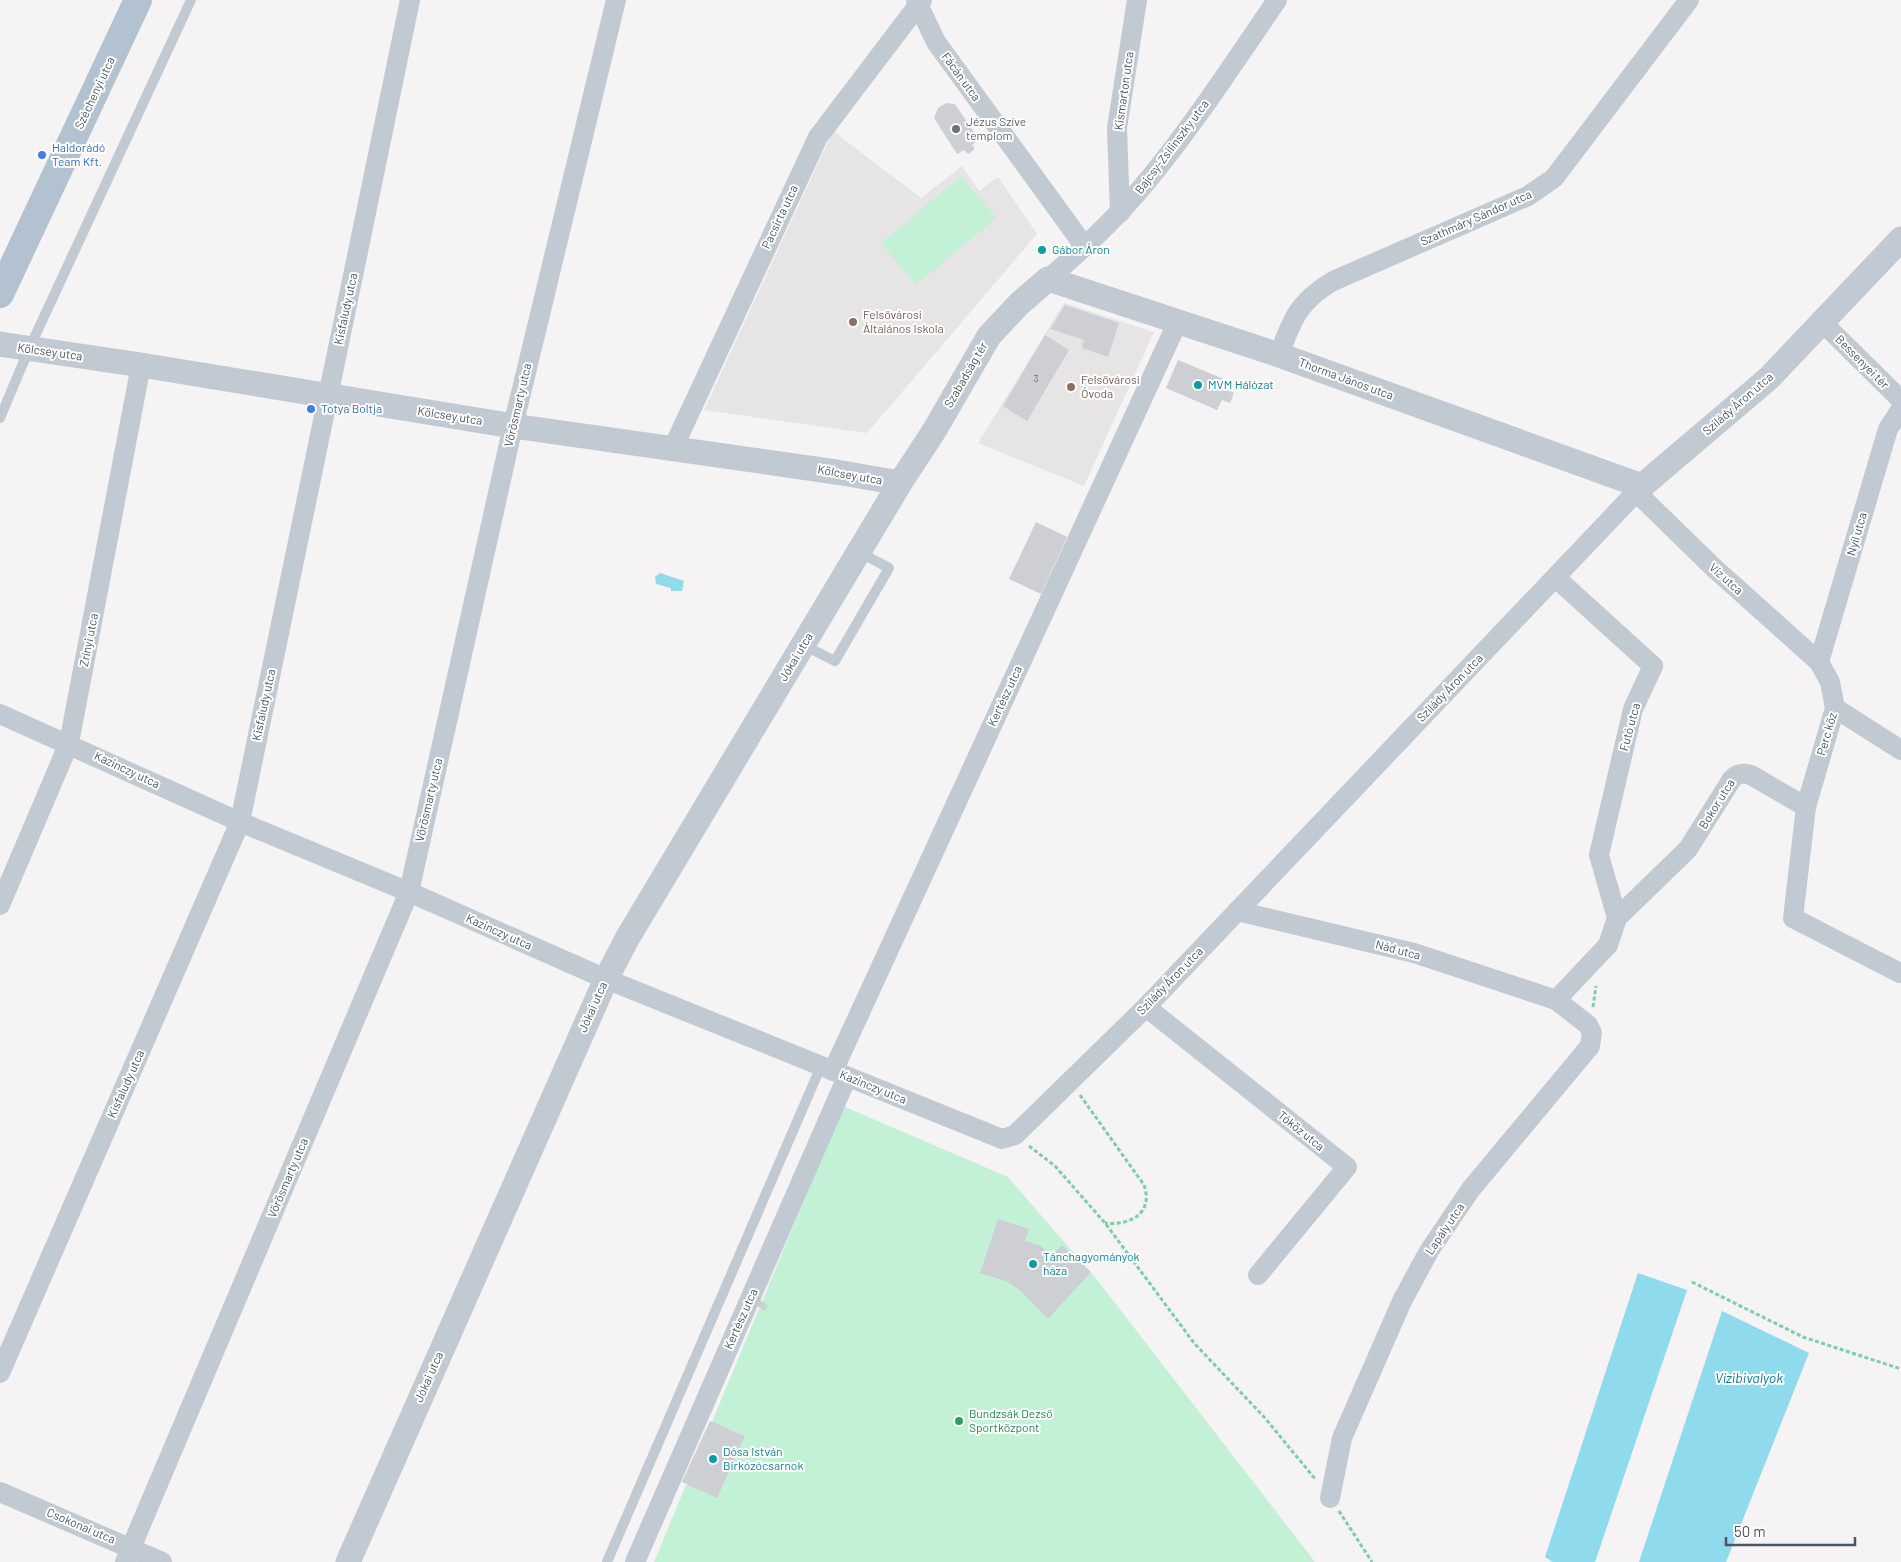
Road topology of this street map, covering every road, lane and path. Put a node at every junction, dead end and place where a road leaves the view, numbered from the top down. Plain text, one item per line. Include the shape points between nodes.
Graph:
1 (138, 0) edge
2 (191, 0) edge
3 (410, 0) edge
4 (616, 0) edge
5 (1137, 0) edge
6 (1277, 0) edge
7 (1689, 0) edge
8 (919, 2) edge
9 (1120, 213) junction
10 (1901, 239) edge
11 (1085, 247) junction
12 (1048, 279) junction
13 (0, 294) edge
14 (1178, 321) junction
15 (1823, 323) junction
16 (0, 344) edge
17 (29, 349) junction
18 (1279, 355) junction
19 (141, 365) junction
20 (328, 396) junction
21 (1901, 400) edge
22 (1901, 409) edge
23 (0, 418) edge
24 (513, 426) junction
25 (673, 448) junction
26 (900, 484) junction
27 (1639, 489) junction
28 (859, 552) junction
29 (1556, 578) junction
30 (803, 645) junction
31 (1819, 662) junction
32 (1835, 708) junction
33 (0, 714) edge
34 (70, 744) junction
35 (1901, 750) edge
36 (1806, 807) junction
37 (240, 822) junction
38 (409, 892) junction
39 (0, 905) edge
40 (1237, 911) junction
41 (1617, 918) junction
42 (1900, 973) edge
43 (606, 979) junction
44 (1556, 1000) junction
45 (1146, 1007) junction
46 (833, 1071) junction
47 (1072, 1079) junction
48 (1008, 1137) junction
49 (1105, 1223) junction
50 (1258, 1275) dead end
51 (1692, 1282) dead end
52 (1901, 1369) edge
53 (0, 1373) edge
54 (0, 1492) edge
55 (1330, 1498) junction
56 (128, 1555) edge
57 (162, 1562) edge
58 (348, 1562) edge
59 (607, 1562) edge
60 (635, 1562) edge
61 (1372, 1562) edge

1 - 13 main road, Széchenyi utca
2 - 17 lane
3 - 20 street, Kisfaludy utca
4 - 24 street, Vörösmarty utca
5 - 9 street, Kismarton utca via 1118,128
6 - 9 street, Bajcsy-Zsilinszky utca via 1184,134
7 - 18 street, Szathmáry Sándor utca via 1554,178 1528,196 1314,292 1290,323
8 - 11 street, Fácán utca via 936,42
8 - 25 street, Pacsirta utca via 818,137
9 - 11 street, Bajcsy-Zsilinszky utca
10 - 15 street, Szilády Áron utca
11 - 12 street, Bajcsy-Zsilinszky utca
12 - 14 street, Thorma János utca
12 - 26 street, Szabadság tér via 1018,304 989,336
14 - 18 street, Thorma János utca
14 - 46 street, Kertész utca
15 - 21 street, Bessenyei tér
15 - 27 street, Szilády Áron utca via 1768,378
16 - 17 street, Kölcsey utca
17 - 19 street, Kölcsey utca
17 - 23 lane
18 - 27 street, Thorma János utca
19 - 20 street, Kölcsey utca
19 - 34 street, Zrínyi utca
20 - 24 street, Kölcsey utca
20 - 37 street, Kisfaludy utca
22 - 31 street, Nyíl utca via 1888,428
24 - 25 street, Kölcsey utca
24 - 38 street, Vörösmarty utca
25 - 26 street, Kölcsey utca
26 - 28 street, Jókai utca
27 - 29 street, Szilády Áron utca
27 - 31 street, Víz utca via 1713,567
28 - 30 street, Jókai utca
28 - 30 lane via 889,568 835,661
29 - 40 street, Szilády Áron utca
29 - 41 street, Futó utca via 1653,666 1633,709 1599,855
30 - 43 street, Jókai utca
31 - 32 street, Perc köz via 1830,682
32 - 35 street
32 - 36 street, Perc köz
33 - 34 street, Kazinczy utca
34 - 37 street, Kazinczy utca
34 - 39 street, Zrínyi utca
36 - 41 street, Bokor utca via 1751,775 1736,775 1688,849
36 - 42 street via 1793,918
37 - 38 street, Kazinczy utca
37 - 53 street, Kisfaludy utca
38 - 43 street, Kazinczy utca
38 - 56 street, Vörösmarty utca
40 - 44 street, Nád utca via 1414,953
40 - 45 street, Szilády Áron utca
41 - 44 street, Bokor utca via 1608,945
43 - 46 street, Kazinczy utca
43 - 58 street, Jókai utca
44 - 55 street, Lapály utca via 1588,1026 1592,1034 1590,1046 1471,1189 1430,1251 1402,1301 1342,1438
45 - 47 street, Szilády Áron utca
45 - 50 street, Tóköz utca via 1347,1167
46 - 48 street, Kazinczy utca
46 - 59 lane
46 - 60 street, Kertész utca
47 - 48 street, Szilády Áron utca
47 - 49 path via 1086,1106 1147,1193 1146,1204 1133,1219 1125,1224
48 - 49 path via 1055,1166
49 - 55 path via 1194,1343 1265,1418
51 - 52 path via 1803,1337
54 - 56 street, Csokonai utca
55 - 61 path
56 - 57 street, Csokonai utca

